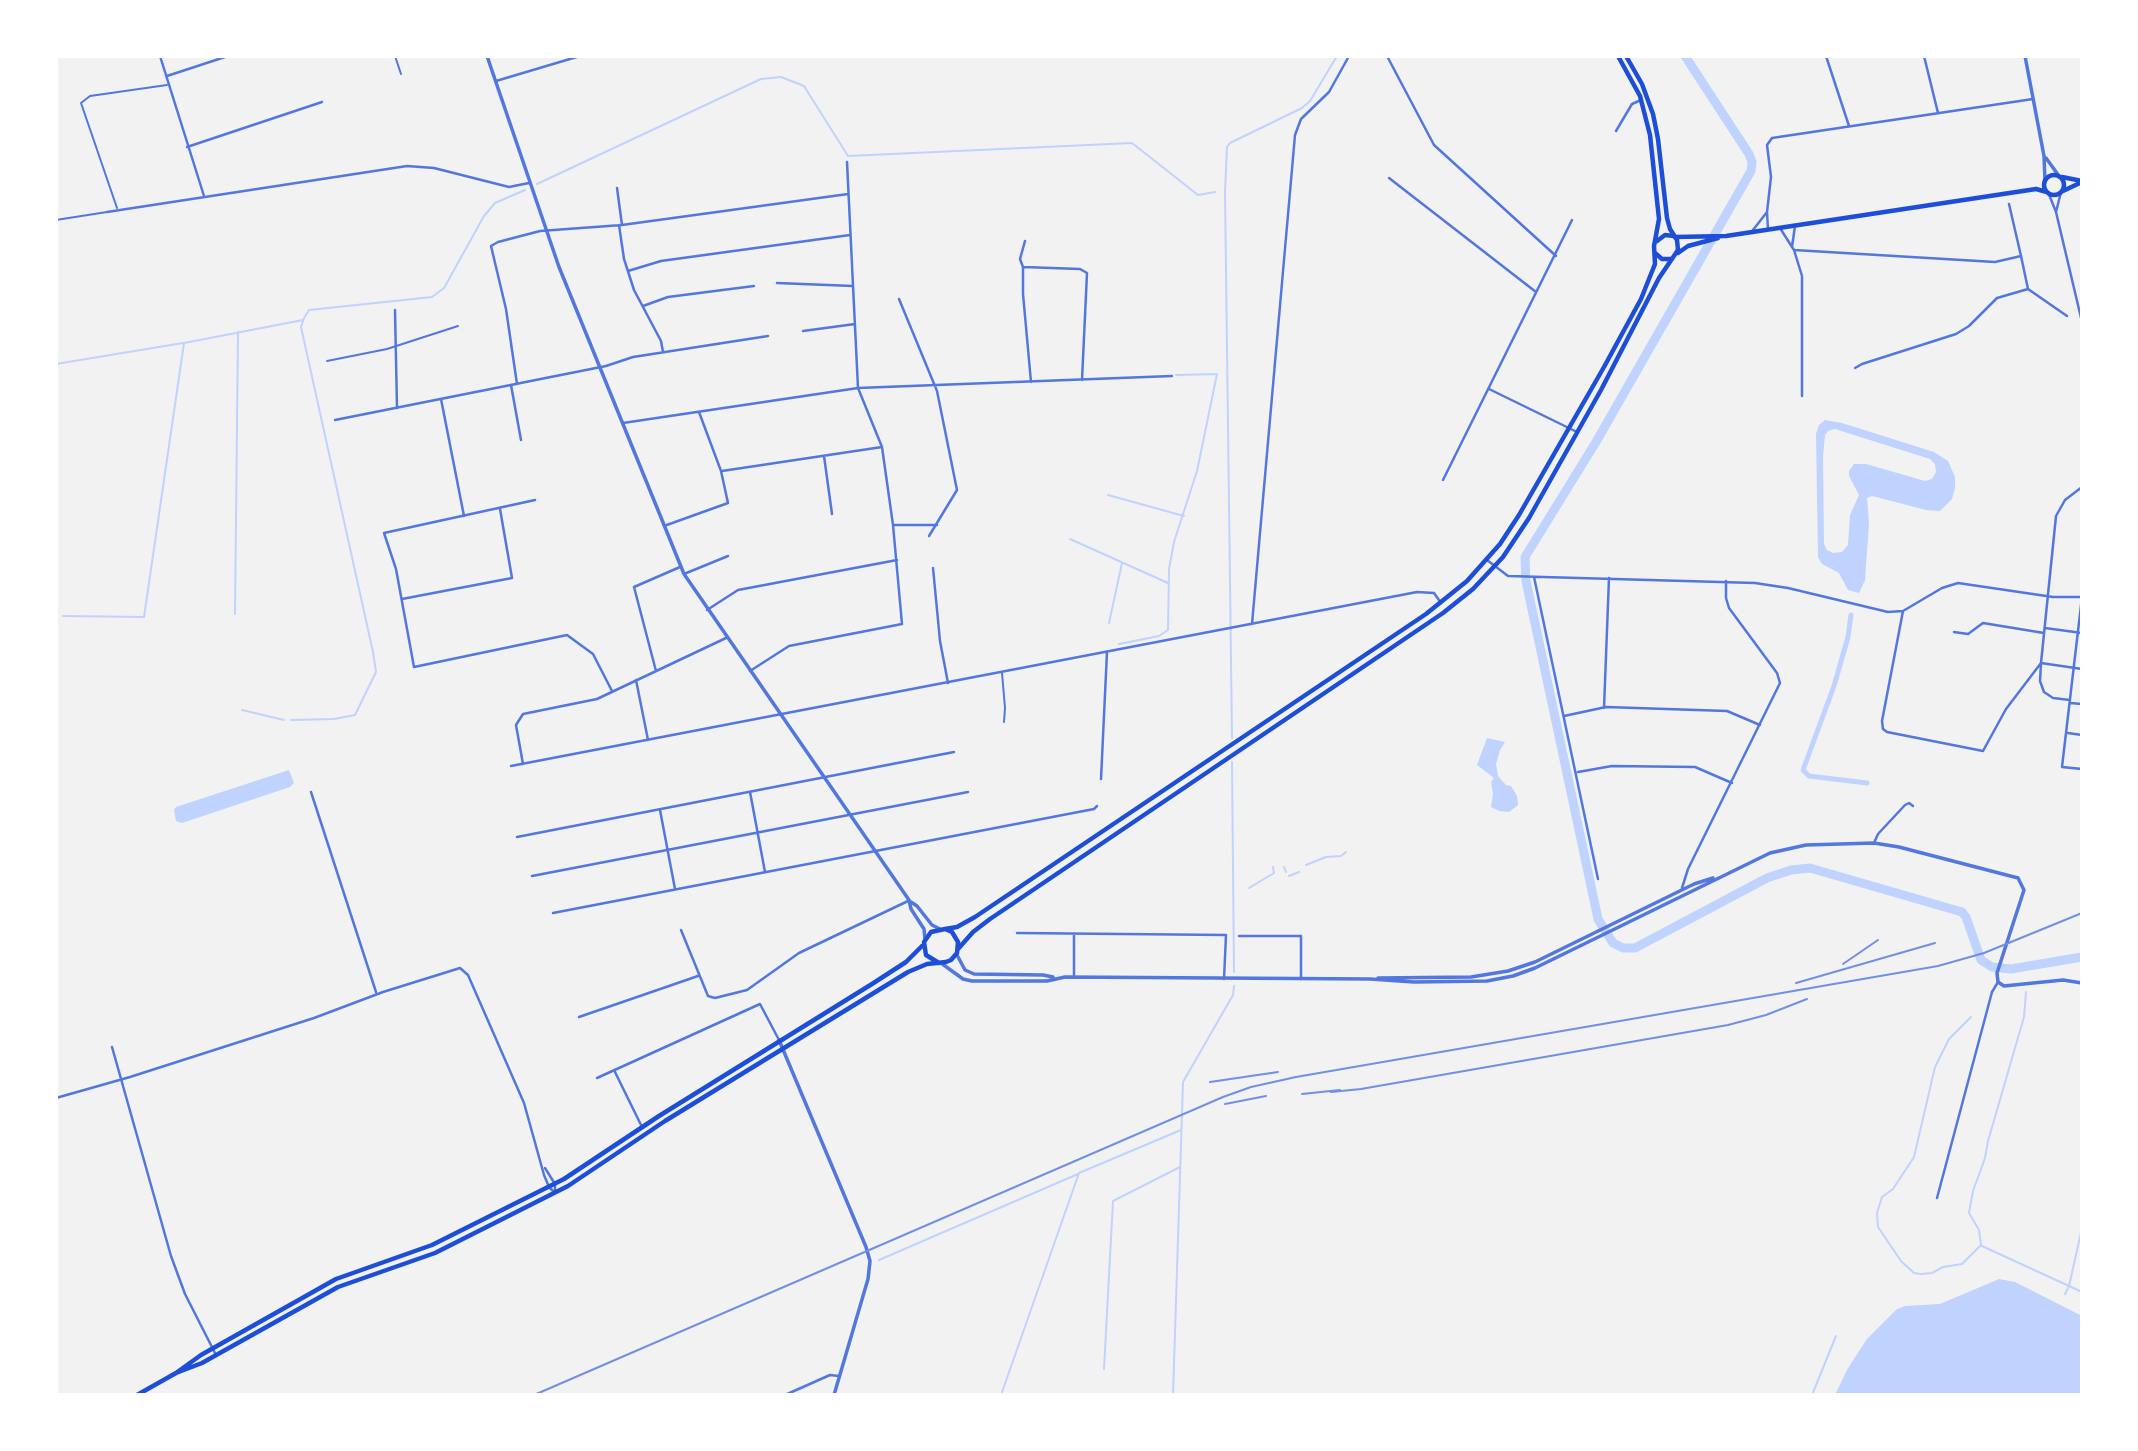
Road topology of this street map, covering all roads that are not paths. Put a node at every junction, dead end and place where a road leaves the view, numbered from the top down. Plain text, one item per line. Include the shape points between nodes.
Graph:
1 (160, 56) edge
2 (228, 56) edge
3 (395, 56) edge
4 (487, 56) edge
5 (580, 56) edge
6 (1349, 56) edge
7 (1387, 56) edge
8 (1618, 56) edge
9 (1626, 56) edge
10 (1826, 56) edge
11 (1924, 56) edge
12 (2026, 56) edge
13 (401, 74) dead end
14 (167, 76) junction
15 (495, 81) junction
16 (169, 85) junction
17 (2033, 99) junction
18 (1641, 100) junction
19 (322, 102) dead end
20 (1938, 113) junction
21 (1849, 126) junction
22 (1616, 131) dead end
23 (187, 148) junction
24 (2044, 156) junction
25 (847, 162) dead end
26 (2059, 176) junction
27 (1389, 178) dead end
28 (2045, 181) junction
29 (2082, 181) edge
30 (529, 183) junction
31 (617, 188) dead end
32 (2036, 189) junction
33 (2062, 191) junction
34 (2047, 192) junction
35 (848, 194) junction
36 (204, 197) junction
37 (2009, 204) dead end
38 (118, 209) junction
39 (107, 212) joint
40 (1767, 212) junction
41 (2056, 212) junction
42 (1764, 218) junction
43 (56, 220) edge
44 (1572, 220) dead end
45 (621, 225) junction
46 (1795, 226) junction
47 (1780, 228) junction
48 (1767, 230) junction
49 (546, 231) junction
50 (1750, 232) junction
51 (850, 235) junction
52 (1726, 236) junction
53 (1675, 237) junction
54 (1026, 241) dead end
55 (1655, 243) junction
56 (1793, 249) junction
57 (1654, 252) junction
58 (2021, 254) junction
59 (1676, 255) junction
60 (1556, 256) junction
61 (1023, 267) junction
62 (628, 271) junction
63 (777, 284) dead end
64 (754, 286) dead end
65 (853, 286) junction
66 (2028, 289) junction
67 (1537, 293) junction
68 (899, 299) dead end
69 (643, 306) junction
70 (395, 310) dead end
71 (2067, 316) dead end
72 (2082, 322) edge
73 (855, 324) junction
74 (458, 326) dead end
75 (803, 331) dead end
76 (768, 336) dead end
77 (396, 346) junction
78 (663, 352) junction
79 (327, 361) dead end
80 (600, 367) junction
81 (1856, 369) dead end
82 (1172, 376) dead end
83 (1082, 380) junction
84 (1031, 382) junction
85 (517, 384) junction
86 (511, 385) junction
87 (935, 385) junction
88 (858, 388) junction
89 (1489, 389) junction
90 (1802, 396) dead end
91 (441, 399) junction
92 (397, 408) junction
93 (699, 412) junction
94 (335, 420) dead end
95 (624, 424) junction
96 (1569, 427) junction
97 (1577, 432) junction
98 (521, 439) dead end
99 (882, 447) junction
100 (824, 456) junction
101 (721, 471) junction
102 (1443, 480) dead end
103 (2082, 486) edge
104 (828, 488) junction
105 (822, 489) dead end
106 (534, 500) dead end
107 (500, 508) junction
108 (832, 513) dead end
109 (464, 516) junction
110 (893, 525) junction
111 (937, 525) junction
112 (664, 526) junction
113 (929, 536) dead end
114 (728, 556) dead end
115 (897, 560) junction
116 (1488, 560) junction
117 (680, 567) junction
118 (1495, 567) junction
119 (933, 568) dead end
120 (684, 574) junction
121 (1533, 576) junction
122 (1609, 578) junction
123 (1726, 581) junction
124 (2048, 594) junction
125 (2082, 597) edge
126 (402, 599) junction
127 (1441, 603) junction
128 (707, 610) junction
129 (1903, 611) junction
130 (1252, 624) junction
131 (2045, 631) junction
132 (1954, 632) dead end
133 (2080, 633) edge
134 (726, 638) junction
135 (1107, 652) junction
136 (2041, 663) junction
137 (2074, 668) junction
138 (2082, 668) edge
139 (656, 671) junction
140 (750, 671) junction
141 (1001, 672) junction
142 (636, 680) junction
143 (948, 682) junction
144 (612, 691) junction
145 (2070, 701) junction
146 (2082, 704) edge
147 (1604, 708) junction
148 (780, 715) junction
149 (1564, 716) junction
150 (1003, 722) dead end
151 (1760, 725) junction
152 (2066, 733) junction
153 (2082, 735) edge
154 (648, 740) junction
155 (954, 752) dead end
156 (523, 764) junction
157 (511, 766) dead end
158 (2082, 769) edge
159 (1576, 772) junction
160 (824, 778) junction
161 (1101, 779) dead end
162 (1731, 783) junction
163 (311, 792) dead end
164 (750, 792) junction
165 (968, 792) dead end
166 (1097, 806) dead end
167 (1913, 806) dead end
168 (660, 810) junction
169 (849, 814) junction
170 (758, 832) junction
171 (517, 837) dead end
172 (1874, 843) junction
173 (668, 849) junction
174 (874, 850) junction
175 (765, 872) junction
176 (532, 876) dead end
177 (1718, 876) junction
178 (1598, 878) dead end
179 (675, 889) junction
180 (1683, 890) junction
181 (1686, 895) junction
182 (909, 900) junction
183 (553, 913) dead end
184 (943, 929) junction
185 (681, 930) dead end
186 (1017, 933) dead end
187 (1074, 934) junction
188 (1239, 936) dead end
189 (924, 942) junction
190 (957, 951) junction
191 (940, 963) junction
192 (699, 976) junction
193 (1074, 977) junction
194 (1055, 978) junction
195 (1224, 979) junction
196 (1301, 979) junction
197 (1370, 979) junction
198 (1998, 982) junction
199 (2082, 983) edge
200 (377, 994) junction
201 (579, 1017) dead end
202 (779, 1040) junction
203 (112, 1047) dead end
204 (782, 1049) junction
205 (614, 1070) junction
206 (597, 1078) dead end
207 (121, 1079) junction
208 (56, 1098) edge
209 (642, 1127) junction
210 (544, 1166) junction
211 (555, 1184) junction
212 (549, 1188) junction
213 (555, 1193) junction
214 (1937, 1198) dead end
215 (212, 1349) junction
216 (216, 1355) junction
217 (174, 1374) junction
218 (839, 1376) junction
219 (137, 1395) edge
220 (785, 1395) edge
221 (834, 1395) edge

1 - 14 street
2 - 14 street
3 - 13 lane
4 - 15 street
5 - 15 street
6 - 130 street via 1329,92 1301,119 1295,135
7 - 60 street via 1434,145
8 - 18 main road
9 - 53 main road via 1653,114 1667,218
10 - 21 street
11 - 20 street
12 - 17 street
14 - 16 street
15 - 30 street
16 - 23 street
16 - 38 lane via 90,96 81,103
17 - 20 street
17 - 24 street
18 - 22 street via 1632,104
18 - 55 main road via 1656,186 1659,219
19 - 23 street
20 - 21 street
21 - 40 street via 1770,139
23 - 36 street
24 - 26 street
24 - 28 street
25 - 35 street
26 - 28 main road
26 - 29 main road
26 - 33 main road via 2064,182
27 - 67 street
28 - 32 main road
28 - 34 main road
29 - 33 main road
30 - 36 street via 509,187 407,166
30 - 49 street
31 - 45 street
32 - 34 main road
32 - 46 main road
33 - 34 main road
33 - 41 street
34 - 41 street
35 - 45 street
35 - 51 street
36 - 38 street
37 - 58 street
38 - 39 street
39 - 43 lane
40 - 42 street
40 - 48 street
41 - 72 street
42 - 48 street
42 - 50 street
44 - 60 street
45 - 49 street
45 - 62 street
46 - 47 main road
46 - 56 street
47 - 48 main road
47 - 56 street
48 - 50 main road
49 - 80 street
49 - 85 street via 491,246
50 - 52 main road
51 - 62 street via 661,261
51 - 65 street
52 - 53 main road
52 - 59 main road via 1686,246
53 - 55 main road via 1662,237
53 - 59 main road
54 - 61 street via 1020,254
55 - 57 main road
56 - 58 street via 1995,262
56 - 90 street via 1802,276
57 - 59 main road via 1665,260
57 - 96 main road via 1652,275 1641,299
58 - 66 street
59 - 97 main road via 1659,278
60 - 67 street
61 - 83 street via 1087,272
61 - 84 street
62 - 69 street
63 - 65 street
64 - 69 street via 668,297
65 - 73 street
66 - 71 street
66 - 81 street via 1997,298 1956,334
67 - 89 street
68 - 87 street
69 - 78 street
70 - 77 street
73 - 75 street
73 - 88 street
74 - 77 lane
76 - 78 street
77 - 79 lane
77 - 92 street
78 - 80 street
80 - 85 street
80 - 95 street
82 - 83 street
83 - 84 street
84 - 87 street
85 - 86 street
86 - 91 street
86 - 98 street
87 - 88 street
87 - 111 street via 957,490
88 - 93 street
88 - 99 street
89 - 96 street
89 - 102 street
91 - 92 street
91 - 109 street
92 - 94 street
93 - 95 street
93 - 101 street
95 - 112 street
96 - 97 street
96 - 116 main road via 1515,523
97 - 118 main road via 1529,518
99 - 100 street
99 - 110 street
100 - 101 street
100 - 104 street
101 - 112 street via 731,503
103 - 124 street via 2065,500 2056,516
104 - 105 street
104 - 108 street
106 - 107 street
107 - 109 street
107 - 126 street via 512,578
109 - 126 street via 384,533
110 - 111 street
110 - 115 street
111 - 113 street
112 - 117 street
114 - 120 street
115 - 128 street via 738,590
115 - 140 street via 902,624 789,646
116 - 118 street
116 - 127 main road
117 - 120 street
117 - 139 street via 634,587
118 - 121 street via 1505,575
118 - 190 main road via 1444,613 999,913
119 - 143 street
120 - 128 street
121 - 122 street
121 - 149 street
122 - 123 street
122 - 147 street
123 - 129 street via 1783,587 1883,612
123 - 151 street via 1729,608 1780,681
124 - 125 street
124 - 129 street via 1954,584
124 - 131 street
125 - 133 street
126 - 144 street via 414,667 567,635 593,654
127 - 130 street via 1434,593 1422,591
127 - 184 main road via 975,917
128 - 134 street
129 - 136 street via 1882,721 1889,733 1981,751
130 - 135 street
131 - 132 street via 1983,623 1968,634
131 - 133 street
131 - 136 street
133 - 137 street
134 - 139 street
134 - 140 street
135 - 141 street
135 - 161 street
136 - 137 street
136 - 145 street via 2044,692
137 - 138 street
137 - 145 street
139 - 142 street
140 - 148 street
141 - 143 street
141 - 150 lane
142 - 144 street
142 - 154 street
143 - 148 street
144 - 156 street via 597,699 521,715 516,725
145 - 146 street
145 - 152 street
147 - 149 street
147 - 151 street via 1727,710
148 - 154 street
148 - 160 street
149 - 159 street
151 - 162 street
152 - 153 street
152 - 158 street via 2062,767
154 - 156 street
155 - 160 street
156 - 157 street
159 - 162 street via 1612,766 1693,767
159 - 178 street
160 - 164 street
160 - 169 street
162 - 180 street via 1688,869
163 - 200 street
164 - 168 street
164 - 170 street
165 - 169 street
166 - 174 street
167 - 172 street via 1906,803
168 - 171 street
168 - 173 street
169 - 170 street
169 - 174 street
170 - 173 street
170 - 175 street
172 - 177 street via 1785,848
172 - 198 street via 2020,880 2024,890
173 - 176 street
173 - 179 street
174 - 175 street
174 - 182 street
175 - 179 street
177 - 180 street
177 - 181 street
179 - 183 street
180 - 181 street
180 - 197 street via 1530,964 1498,974
181 - 197 street via 1530,970 1495,980
182 - 184 street via 932,925
182 - 189 street via 924,929
182 - 192 street via 799,953 747,990 711,998
184 - 189 main road via 931,932
184 - 190 main road via 954,935
185 - 192 street
186 - 187 street
187 - 193 street
187 - 195 street via 1226,934
188 - 196 street via 1301,936
189 - 191 main road via 926,955
189 - 202 main road via 906,962
190 - 191 main road via 951,960
190 - 194 street via 962,967 971,974
191 - 194 street via 972,981
191 - 204 main road via 908,972
192 - 201 street
193 - 194 street
193 - 195 street
195 - 196 street
196 - 197 street
198 - 199 street via 2004,986 2063,980
198 - 214 street
200 - 207 street
200 - 210 street via 453,969 466,971 524,1103
202 - 204 street
202 - 205 street via 760,1004
202 - 209 main road
203 - 207 street
204 - 213 main road
204 - 218 street via 870,1261
205 - 206 street
205 - 209 street
207 - 208 street
207 - 215 street via 171,1256
209 - 211 main road
210 - 211 street
210 - 212 street
211 - 212 main road
211 - 213 street
212 - 213 street
212 - 215 main road via 432,1245 336,1279
213 - 216 main road via 435,1252 338,1287
215 - 216 street
215 - 217 main road
216 - 217 main road
217 - 219 main road
218 - 220 street
218 - 221 street

